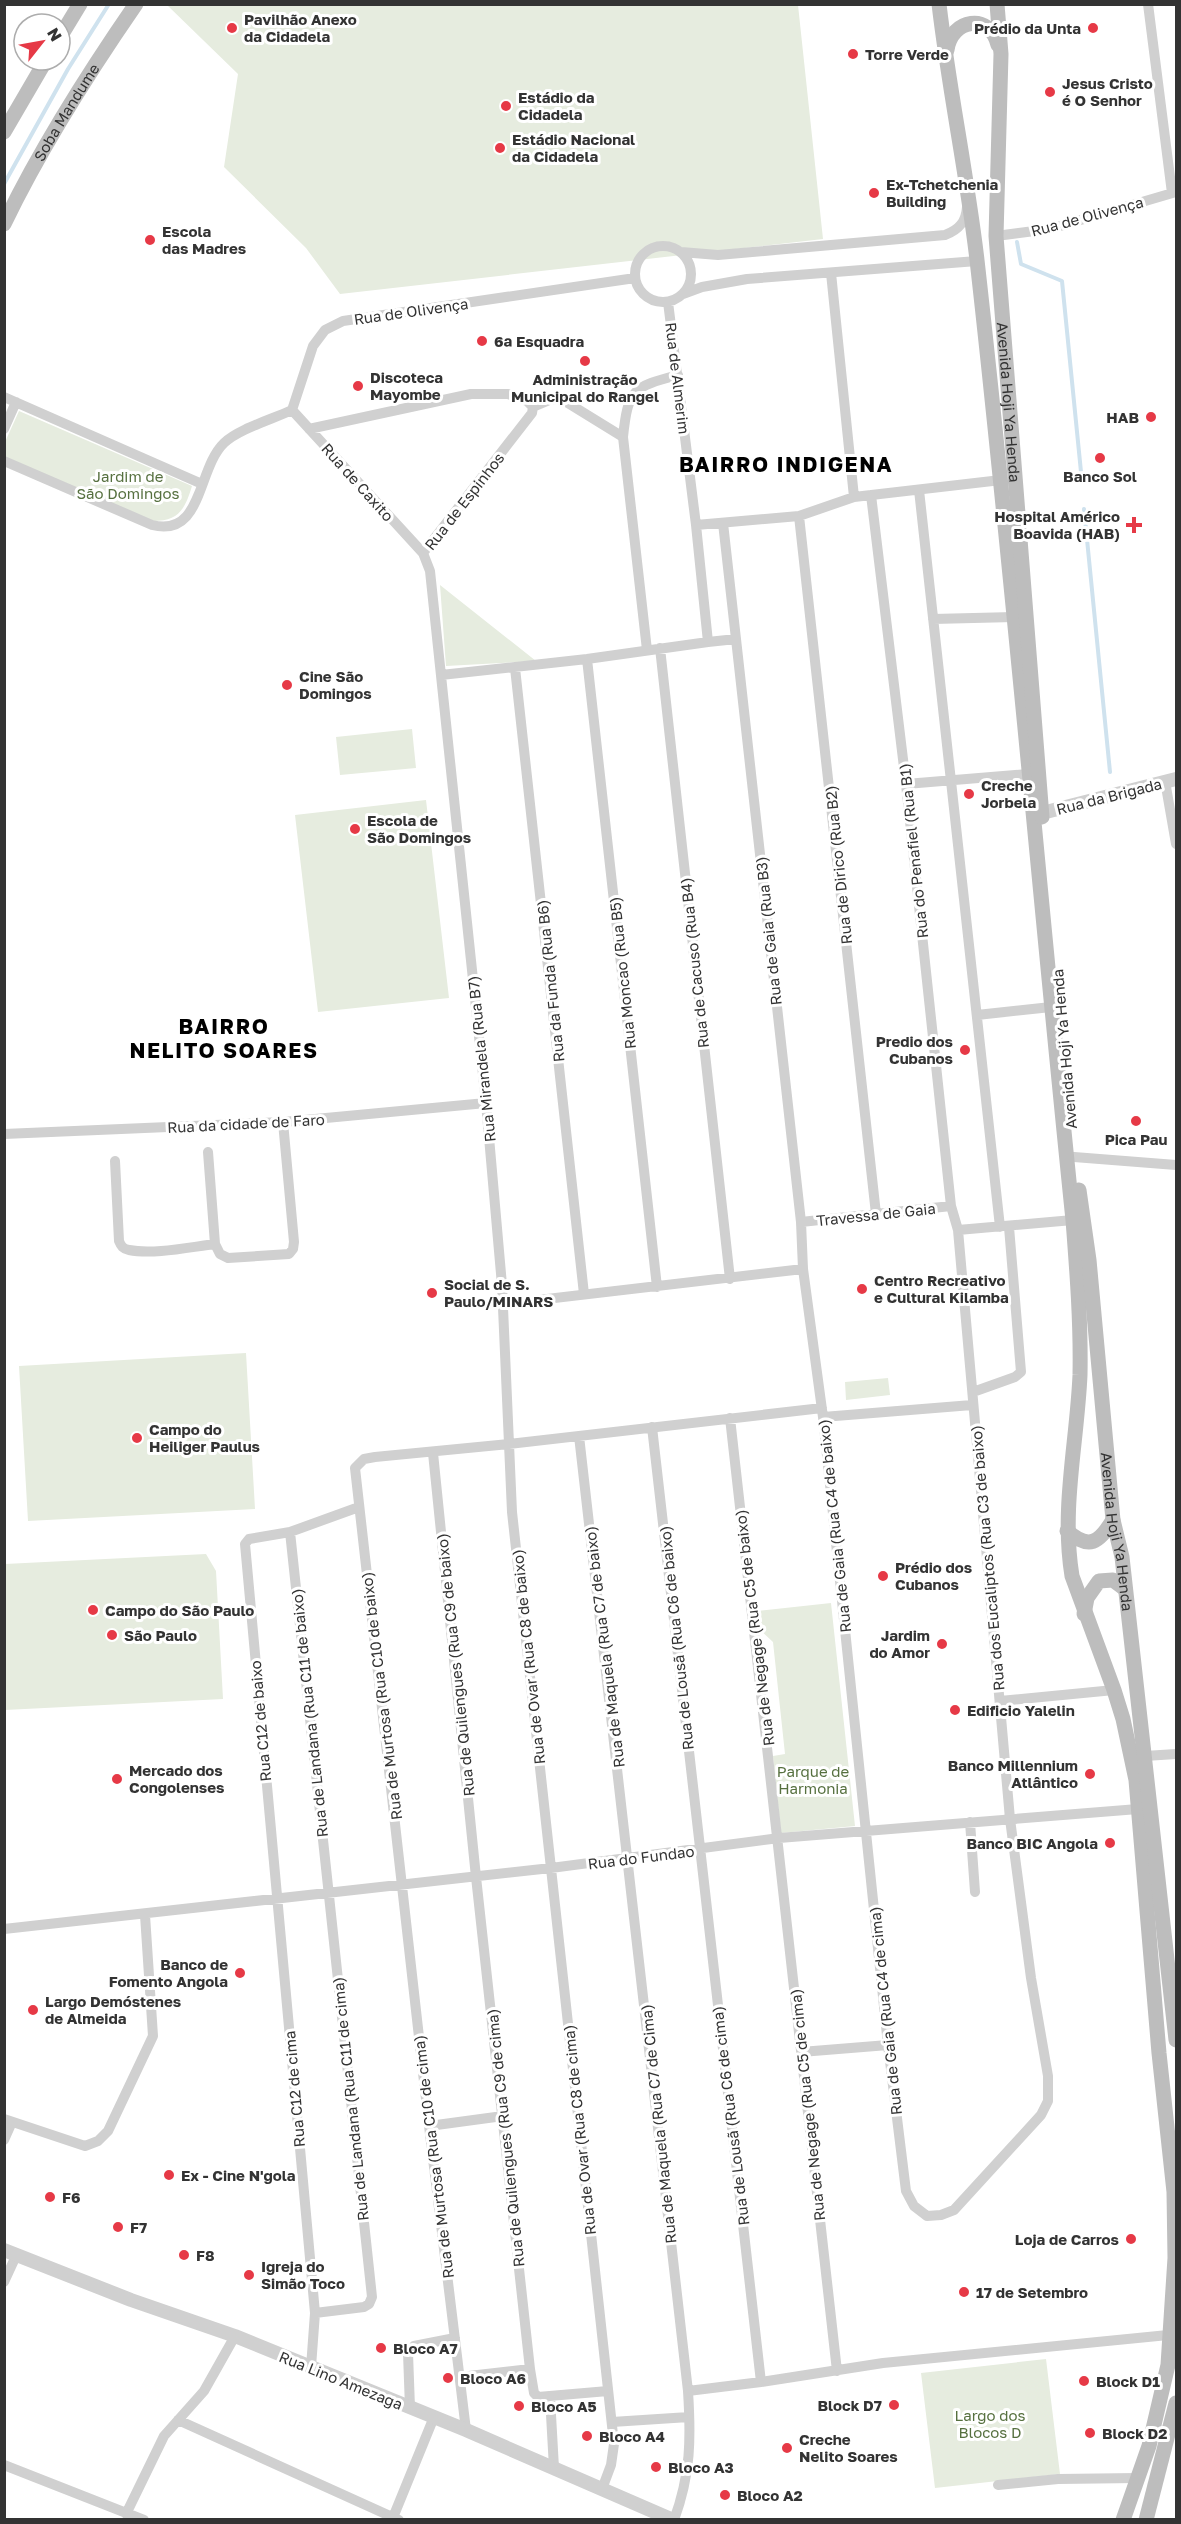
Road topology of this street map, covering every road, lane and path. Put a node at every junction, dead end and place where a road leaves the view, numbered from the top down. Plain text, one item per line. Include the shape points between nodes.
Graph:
1 (80, 4) edge
2 (136, 4) edge
3 (939, 4) edge
4 (997, 4) edge
5 (1148, 4) edge
6 (72, 17) edge
7 (1000, 54) junction
8 (946, 56) junction
9 (37, 72) edge
10 (10, 109) edge
11 (4, 132) edge
12 (969, 192) junction
13 (1174, 192) edge
14 (4, 224) edge
15 (996, 236) junction
16 (681, 252) junction
17 (977, 261) junction
18 (831, 273) junction
19 (635, 278) junction
20 (683, 294) junction
21 (668, 302) junction
22 (678, 375) junction
23 (4, 397) edge
24 (16, 402) junction
25 (533, 407) junction
26 (292, 410) junction
27 (4, 429) edge
28 (309, 429) junction
29 (622, 437) junction
30 (4, 461) edge
31 (1001, 480) junction
32 (202, 484) junction
33 (919, 490) junction
34 (871, 495) junction
35 (854, 497) junction
36 (799, 516) junction
37 (723, 523) junction
38 (696, 525) junction
39 (423, 554) junction
40 (1014, 617) junction
41 (933, 619) junction
42 (736, 639) junction
43 (708, 642) junction
44 (660, 648) junction
45 (647, 650) junction
46 (587, 659) junction
47 (515, 668) junction
48 (441, 675) junction
49 (1028, 774) junction
50 (952, 780) junction
51 (1171, 780) edge
52 (906, 784) junction
53 (1042, 813) junction
54 (1176, 844) edge
55 (1051, 1007) junction
56 (977, 1015) junction
57 (486, 1103) junction
58 (283, 1122) junction
59 (4, 1134) edge
60 (208, 1152) dead end
61 (1074, 1157) junction
62 (115, 1161) dead end
63 (1176, 1165) edge
64 (951, 1206) junction
65 (876, 1214) junction
66 (1073, 1220) junction
67 (801, 1222) junction
68 (1004, 1227) junction
69 (958, 1230) junction
70 (215, 1244) junction
71 (803, 1269) junction
72 (729, 1279) junction
73 (657, 1287) junction
74 (585, 1294) junction
75 (504, 1305) junction
76 (973, 1392) junction
77 (972, 1405) junction
78 (823, 1412) junction
79 (730, 1418) junction
80 (652, 1427) junction
81 (579, 1436) junction
82 (509, 1444) junction
83 (434, 1453) junction
84 (359, 1507) junction
85 (1113, 1520) junction
86 (1067, 1531) junction
87 (290, 1532) junction
88 (1125, 1589) junction
89 (1084, 1614) junction
90 (1114, 1690) junction
91 (1000, 1701) junction
92 (1176, 1754) edge
93 (1144, 1756) junction
94 (1138, 1809) junction
95 (1011, 1820) junction
96 (970, 1822) junction
97 (866, 1830) junction
98 (779, 1838) junction
99 (700, 1849) junction
100 (628, 1858) junction
101 (551, 1868) junction
102 (476, 1877) junction
103 (403, 1884) junction
104 (975, 1892) dead end
105 (328, 1894) junction
106 (276, 1900) junction
107 (145, 1915) junction
108 (4, 1929) edge
109 (1176, 2040) edge
110 (888, 2045) junction
111 (801, 2052) junction
112 (503, 2116) junction
113 (8, 2120) edge
114 (429, 2126) junction
115 (4, 2140) edge
116 (906, 2191) joint
117 (10, 2253) edge
118 (4, 2282) edge
119 (315, 2313) junction
120 (235, 2336) junction
121 (1168, 2336) junction
122 (455, 2338) junction
123 (311, 2367) junction
124 (530, 2369) junction
125 (837, 2371) junction
126 (460, 2377) junction
127 (761, 2382) junction
128 (608, 2391) junction
129 (688, 2391) junction
130 (550, 2397) junction
131 (410, 2408) junction
132 (1176, 2413) edge
133 (689, 2417) junction
134 (434, 2418) junction
135 (178, 2420) junction
136 (612, 2422) junction
137 (466, 2430) junction
138 (4, 2464) edge
139 (554, 2468) junction
140 (1137, 2478) junction
141 (998, 2485) dead end
142 (602, 2489) junction
143 (128, 2516) edge
144 (395, 2518) edge
145 (144, 2520) edge
146 (674, 2520) edge
147 (1124, 2520) edge
148 (1146, 2520) edge

1 - 6 main road
2 - 14 main road, Soba Mandume via 51,135
3 - 8 main road, Avenida Hoji Ya Henda
4 - 7 main road, Avenida Hoji Ya Henda
5 - 13 street
7 - 8 main road via 991,30 976,24 965,25 954,33
7 - 15 main road, Avenida Hoji Ya Henda
8 - 12 main road, Avenida Hoji Ya Henda
9 - 10 main road
10 - 11 main road
12 - 16 street via 964,220 945,235 718,255
12 - 17 main road, Avenida Hoji Ya Henda
13 - 15 street, Rua de Olivença via 1050,229
15 - 53 main road, Avenida Hoji Ya Henda
16 - 19 street via 666,245 645,251 636,264
16 - 20 street via 691,274
17 - 18 street
17 - 31 main road, Avenida Hoji Ya Henda
18 - 20 street via 724,282
18 - 35 street
19 - 21 street via 643,294
19 - 26 street, Rua de Olivença via 343,321 325,330 313,346
20 - 21 street
21 - 22 street, Rua de Almerim
22 - 29 street via 636,390 626,409
22 - 38 street, Rua de Almerim
23 - 24 street
24 - 27 street
24 - 32 street
25 - 28 street via 508,394 471,394
25 - 29 street via 552,399 563,400
25 - 39 street, Rua de Espinhos via 532,414
26 - 28 street, Rua de Caxito
26 - 32 street via 224,442
28 - 39 street, Rua de Caxito
29 - 45 street
30 - 32 street via 163,528 173,527 188,515
31 - 33 street
31 - 40 main road, Avenida Hoji Ya Henda
33 - 34 street
33 - 41 street
34 - 35 street
34 - 52 street, Rua do Penafiel (Rua B1)
35 - 36 street
36 - 37 street
36 - 65 street, Rua de Dirico (Rua B2)
37 - 38 street
37 - 42 street, Rua de Gaia (Rua B3)
38 - 43 street, Rua de Almerim
39 - 48 street, Rua de Espinhos via 430,571
40 - 41 street
40 - 49 main road, Avenida Hoji Ya Henda
41 - 50 street
42 - 43 street
42 - 67 street, Rua de Gaia (Rua B3)
43 - 44 street
44 - 45 street
44 - 72 street, Rua de Cacuso (Rua B4)
45 - 46 street
46 - 47 street
46 - 73 street, Rua Moncao (Rua B5)
47 - 48 street
47 - 74 street, Rua da Funda (Rua B6)
48 - 57 street, Rua Mirandela (Rua B7)
49 - 50 street
49 - 55 main road, Avenida Hoji Ya Henda
50 - 52 street
50 - 56 street
51 - 53 street, Rua da Brigada
51 - 54 street
52 - 64 street, Rua do Penafiel (Rua B1)
53 - 61 main road, Avenida Hoji Ya Henda
55 - 56 street
55 - 66 main road, Avenida Hoji Ya Henda
56 - 68 street
57 - 58 street, Rua da cidade de Faro
57 - 75 street, Rua Mirandela (Rua B7)
58 - 59 street, Rua da cidade de Faro
58 - 70 street via 293,1249 289,1254 228,1258 220,1254
60 - 70 street
61 - 63 street
61 - 85 main road, Avenida Hoji Ya Henda via 1089,1260
62 - 70 street via 122,1246 127,1250 154,1250
64 - 65 street, Travessa de Gaia
64 - 69 street, Rua do Penafiel (Rua B1)
65 - 67 street, Travessa de Gaia
66 - 68 street
66 - 86 main road, Avenida Hoji Ya Henda via 1080,1376
67 - 71 street, Rua de Gaia (Rua C4 de baixo)
68 - 69 street
68 - 76 street via 1021,1372
69 - 76 street, Rua dos Eucaliptos (Rua C3 de baixo)
71 - 72 street
71 - 78 street, Rua de Gaia (Rua C4 de baixo)
72 - 73 street
73 - 74 street
74 - 75 street
75 - 82 street, Rua Mirandela (Rua B7)
76 - 77 street, Rua dos Eucaliptos (Rua C3 de baixo)
77 - 78 street
77 - 91 street, Rua dos Eucaliptos (Rua C3 de baixo)
78 - 79 street
78 - 97 street, Rua de Gaia (Rua C4 de baixo)
79 - 80 street
79 - 98 street, Rua de Negage (Rua C5 de baixo)
80 - 81 street
80 - 99 street, Rua de Lousã (Rua C6 de baixo)
81 - 82 street
81 - 100 street, Rua de Maquela (Rua C7 de baixo)
82 - 83 street
82 - 101 street, Rua de Ovar (Rua C8 de baixo) via 512,1512
83 - 84 street, Rua de Murtosa (Rua C10 de baixo) via 358,1463 355,1468
83 - 102 street, Rua de Quilengues (Rua C9 de baixo)
84 - 87 street
84 - 103 street, Rua de Murtosa (Rua C10 de baixo)
85 - 86 main road via 1104,1535 1086,1543
85 - 88 main road, Avenida Hoji Ya Henda
86 - 89 main road, Avenida Hoji Ya Henda via 1072,1576
87 - 105 street, Rua de Landana (Rua C11 de baixo)
87 - 106 street, Rua C12 de baixo via 245,1541
88 - 89 main road via 1113,1580 1099,1581 1092,1587
88 - 93 main road, Avenida Hoji Ya Henda
89 - 90 main road, Avenida Hoji Ya Henda
90 - 91 street
90 - 94 main road, Avenida Hoji Ya Henda via 1136,1780
91 - 95 street, Rua dos Eucaliptos (Rua C3 de baixo)
92 - 93 street
93 - 109 main road, Avenida Hoji Ya Henda
94 - 95 street, Rua do Fundao
94 - 121 main road, Avenida Hoji Ya Henda via 1174,2192 1175,2258
95 - 96 street, Rua do Fundao
95 - 116 street, Rua dos Eucaliptos (Rua C3 de baixo) via 1048,2076 1048,2101 1041,2115 954,2210 927,2216 914,2206
96 - 97 street, Rua do Fundao
96 - 104 street
97 - 98 street, Rua do Fundao
97 - 110 street, Rua de Gaia (Rua C4 de cima)
98 - 99 street, Rua do Fundao
98 - 111 street, Rua de Negage (Rua C5 de cima)
99 - 100 street, Rua do Fundao
99 - 127 street, Rua de Lousã (Rua C6 de cima)
100 - 101 street, Rua do Fundao
100 - 129 street, Rua de Maquela (Rua C7 de Cima)
101 - 102 street, Rua do Fundao
101 - 128 street, Rua de Ovar (Rua C8 de cima)
102 - 103 street, Rua do Fundao
102 - 112 street, Rua de Quilengues (Rua C9 de cima)
103 - 105 street, Rua do Fundao
103 - 114 street, Rua de Murtosa (Rua C10 de cima)
105 - 106 street, Rua do Fundao
105 - 119 street, Rua de Landana (Rua C11 de cima) via 372,2297 364,2307
106 - 107 street, Rua do Fundao
106 - 119 street, Rua C12 de cima
107 - 108 street
107 - 113 street via 153,2036 108,2130 98,2141 85,2146
110 - 111 street
110 - 116 street, Rua de Gaia (Rua C4 de cima)
111 - 125 street, Rua de Negage (Rua C5 de cima)
112 - 114 street
112 - 124 street, Rua de Quilengues (Rua C9 de cima)
113 - 115 street
114 - 122 street, Rua de Murtosa (Rua C10 de cima)
117 - 118 street
117 - 120 street, Rua Lino Amezaga
119 - 123 street, Rua C12 de cima
120 - 123 street, Rua Lino Amezaga
120 - 135 street via 204,2391
121 - 125 street via 883,2363
121 - 140 main road, Avenida Hoji Ya Henda via 1168,2365 1149,2446
122 - 126 street, Rua de Murtosa (Rua C10 de cima)
122 - 131 street via 414,2346 408,2353
123 - 131 street, Rua Lino Amezaga
124 - 126 street
124 - 130 street, Rua de Quilengues (Rua C9 de cima) via 534,2392 538,2397
125 - 127 street
126 - 137 street, Rua de Murtosa (Rua C10 de cima)
127 - 129 street
128 - 130 street
128 - 136 street, Rua de Ovar (Rua C8 de cima)
129 - 133 street, Rua de Maquela (Rua C7 de Cima)
130 - 139 street
131 - 134 street, Rua Lino Amezaga
132 - 148 main road
133 - 136 street
133 - 146 street, Rua de Maquela (Rua C7 de Cima) via 688,2471
134 - 137 street, Rua Lino Amezaga
134 - 144 street
135 - 143 street via 164,2436
135 - 144 street
136 - 142 street, Rua de Ovar (Rua C8 de cima) via 611,2465
137 - 139 street, Rua Lino Amezaga
138 - 143 street
139 - 142 street, Rua Lino Amezaga
140 - 141 street
140 - 147 main road
142 - 146 street, Rua Lino Amezaga
143 - 145 street

